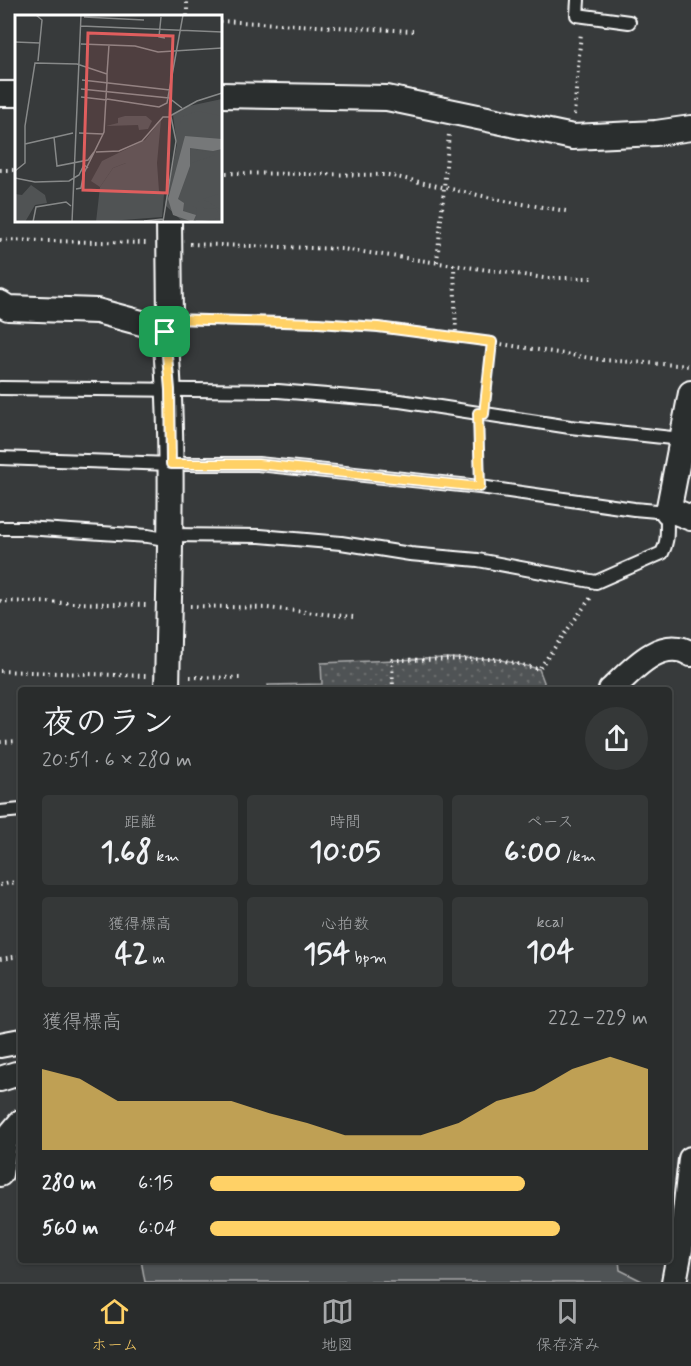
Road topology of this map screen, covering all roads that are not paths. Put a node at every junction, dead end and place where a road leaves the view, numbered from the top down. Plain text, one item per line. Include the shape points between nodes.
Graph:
1 (578, 0) edge
2 (629, 21) dead end
3 (222, 95) edge
4 (691, 128) edge
5 (169, 232) edge
6 (0, 303) edge
7 (167, 326) junction
8 (0, 388) edge
9 (170, 390) junction
10 (691, 393) edge
11 (684, 442) edge
12 (0, 458) edge
13 (171, 464) junction
14 (680, 515) edge
15 (0, 528) edge
16 (170, 538) junction
17 (691, 653) edge
18 (167, 684) edge
19 (614, 687) edge
20 (18, 810) edge
21 (0, 812) edge
22 (18, 1042) edge
23 (0, 1045) edge
24 (18, 1075) edge
25 (0, 1079) edge
26 (18, 1126) edge
27 (691, 1159) edge
28 (0, 1174) edge
29 (674, 1282) edge

1 - 2 lane via 577,15
3 - 4 street via 387,98 573,137 656,134
5 - 7 street
6 - 7 street via 9,308 98,311
7 - 9 street
8 - 9 lane
9 - 11 lane via 278,392 400,401
9 - 13 street
10 - 11 street
11 - 14 street
12 - 13 lane
13 - 14 lane via 258,464 480,487
13 - 16 street
14 - 16 lane via 667,518 668,536 662,553 596,582 478,560 341,543 260,536
15 - 16 lane
16 - 18 street
17 - 19 street via 680,648 661,651 633,668
20 - 21 lane
22 - 23 street
24 - 25 street
26 - 28 street via 5,1141
27 - 29 street

